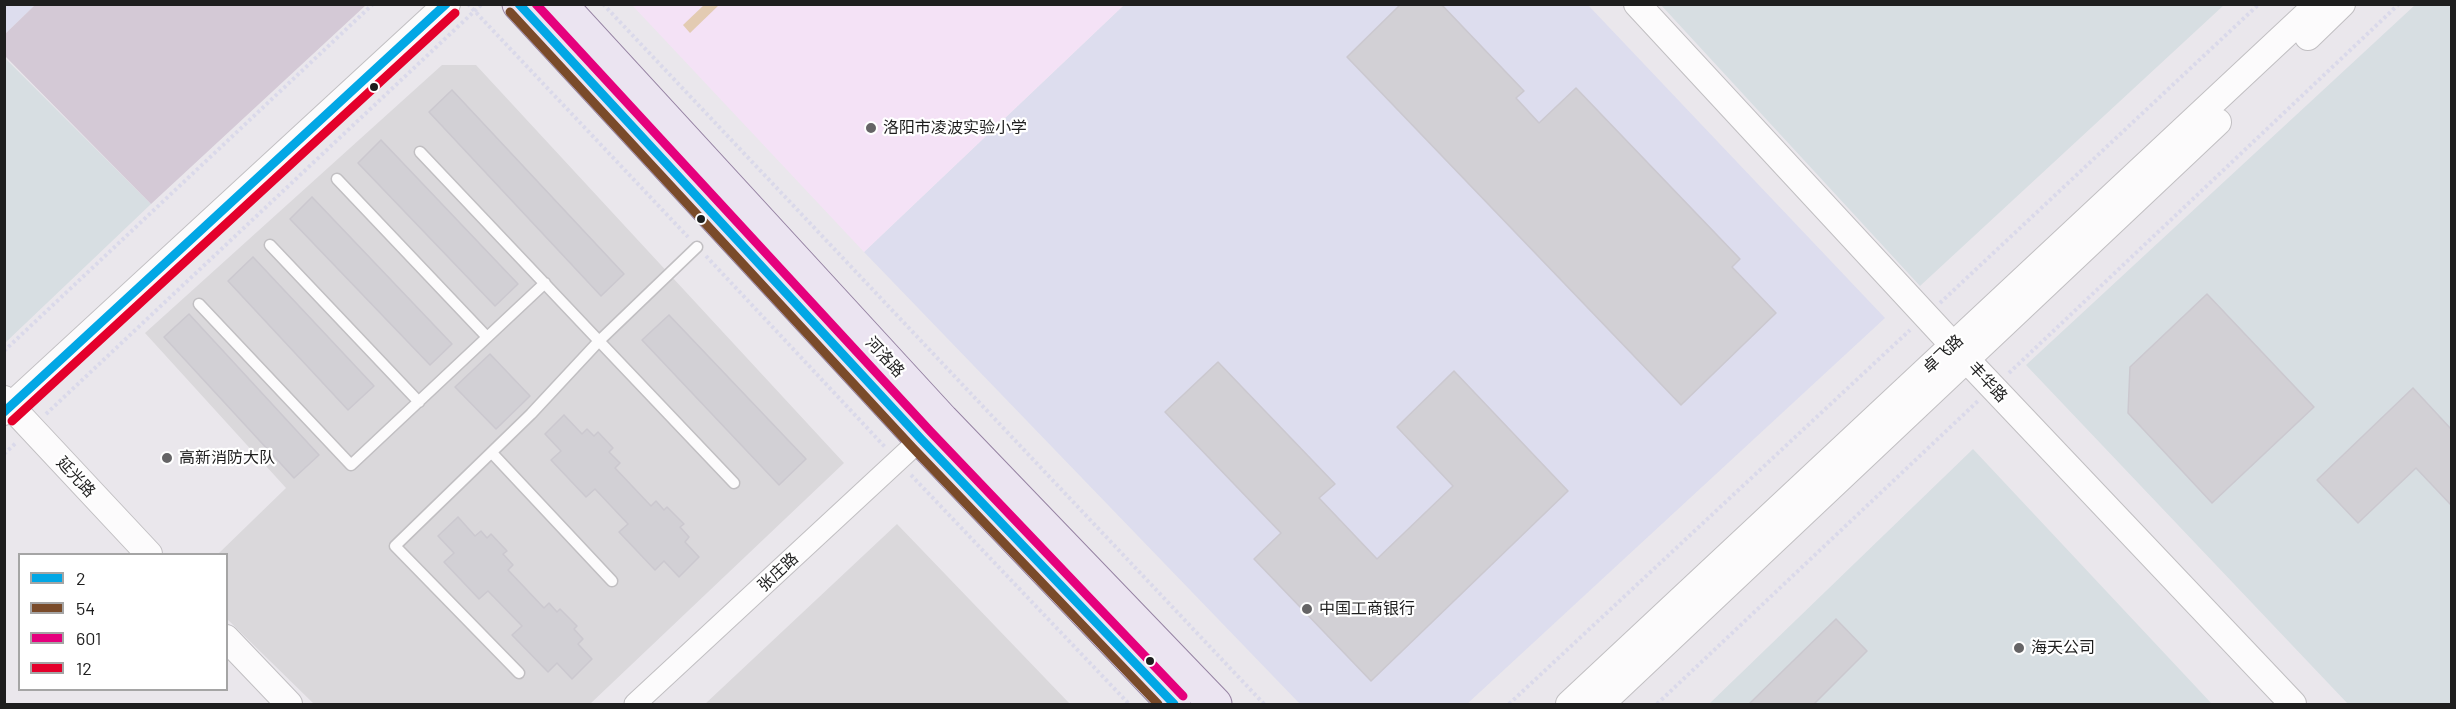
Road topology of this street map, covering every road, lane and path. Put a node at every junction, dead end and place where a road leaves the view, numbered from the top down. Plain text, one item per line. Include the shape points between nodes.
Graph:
1 (373, 4) edge
2 (424, 4) edge
3 (447, 4) edge
4 (468, 4) edge
5 (482, 4) edge
6 (519, 4) edge
7 (560, 4) edge
8 (603, 4) edge
9 (1618, 4) edge
10 (1637, 4) edge
11 (2259, 4) edge
12 (2318, 4) edge
13 (2342, 4) edge
14 (2399, 4) edge
15 (475, 11) junction
16 (420, 152) dead end
17 (337, 179) dead end
18 (270, 245) dead end
19 (697, 247) junction
20 (544, 283) junction
21 (199, 304) dead end
22 (1922, 320) junction
23 (487, 337) junction
24 (599, 341) junction
25 (4, 351) edge
26 (1956, 356) junction
27 (1989, 391) junction
28 (418, 402) junction
29 (11, 420) edge
30 (921, 439) junction
31 (492, 453) junction
32 (898, 461) junction
33 (734, 483) dead end
34 (127, 553) edge
35 (147, 553) edge
36 (612, 581) dead end
37 (228, 640) edge
38 (228, 662) edge
39 (519, 673) dead end
40 (268, 705) edge
41 (289, 705) edge
42 (635, 705) edge
43 (1129, 705) edge
44 (1174, 705) edge
45 (1215, 705) edge
46 (1264, 705) edge
47 (1509, 705) edge
48 (1569, 705) edge
49 (1601, 705) edge
50 (1657, 705) edge
51 (2273, 705) edge
52 (2293, 705) edge

1 - 25 path
2 - 29 street
3 - 29 street
4 - 15 path
5 - 15 path
6 - 30 main road, 河洛路
7 - 45 main road, 河洛路 via 942,420
8 - 46 path
9 - 22 street, 丰华路
10 - 22 street, 丰华路
11 - 22 path
12 - 26 street, 卓飞路
13 - 26 street, 卓飞路
14 - 27 path
15 - 19 path
15 - 29 path
16 - 20 lane
17 - 23 lane
18 - 28 lane
19 - 24 lane
19 - 32 path
20 - 23 lane
20 - 24 lane
21 - 28 lane via 351,465
22 - 26 street, 丰华路
22 - 47 path
23 - 28 lane
24 - 31 lane
24 - 33 lane
26 - 27 street, 丰华路
26 - 48 street, 卓飞路
26 - 49 street, 卓飞路
27 - 50 path
27 - 51 street, 丰华路
27 - 52 street, 丰华路
29 - 34 street, 延光路
29 - 35 street, 延光路
30 - 32 street, 张庄路
30 - 44 main road, 河洛路
31 - 36 lane
31 - 39 lane via 395,546
32 - 42 street, 张庄路
32 - 43 path
37 - 41 street
38 - 40 street

